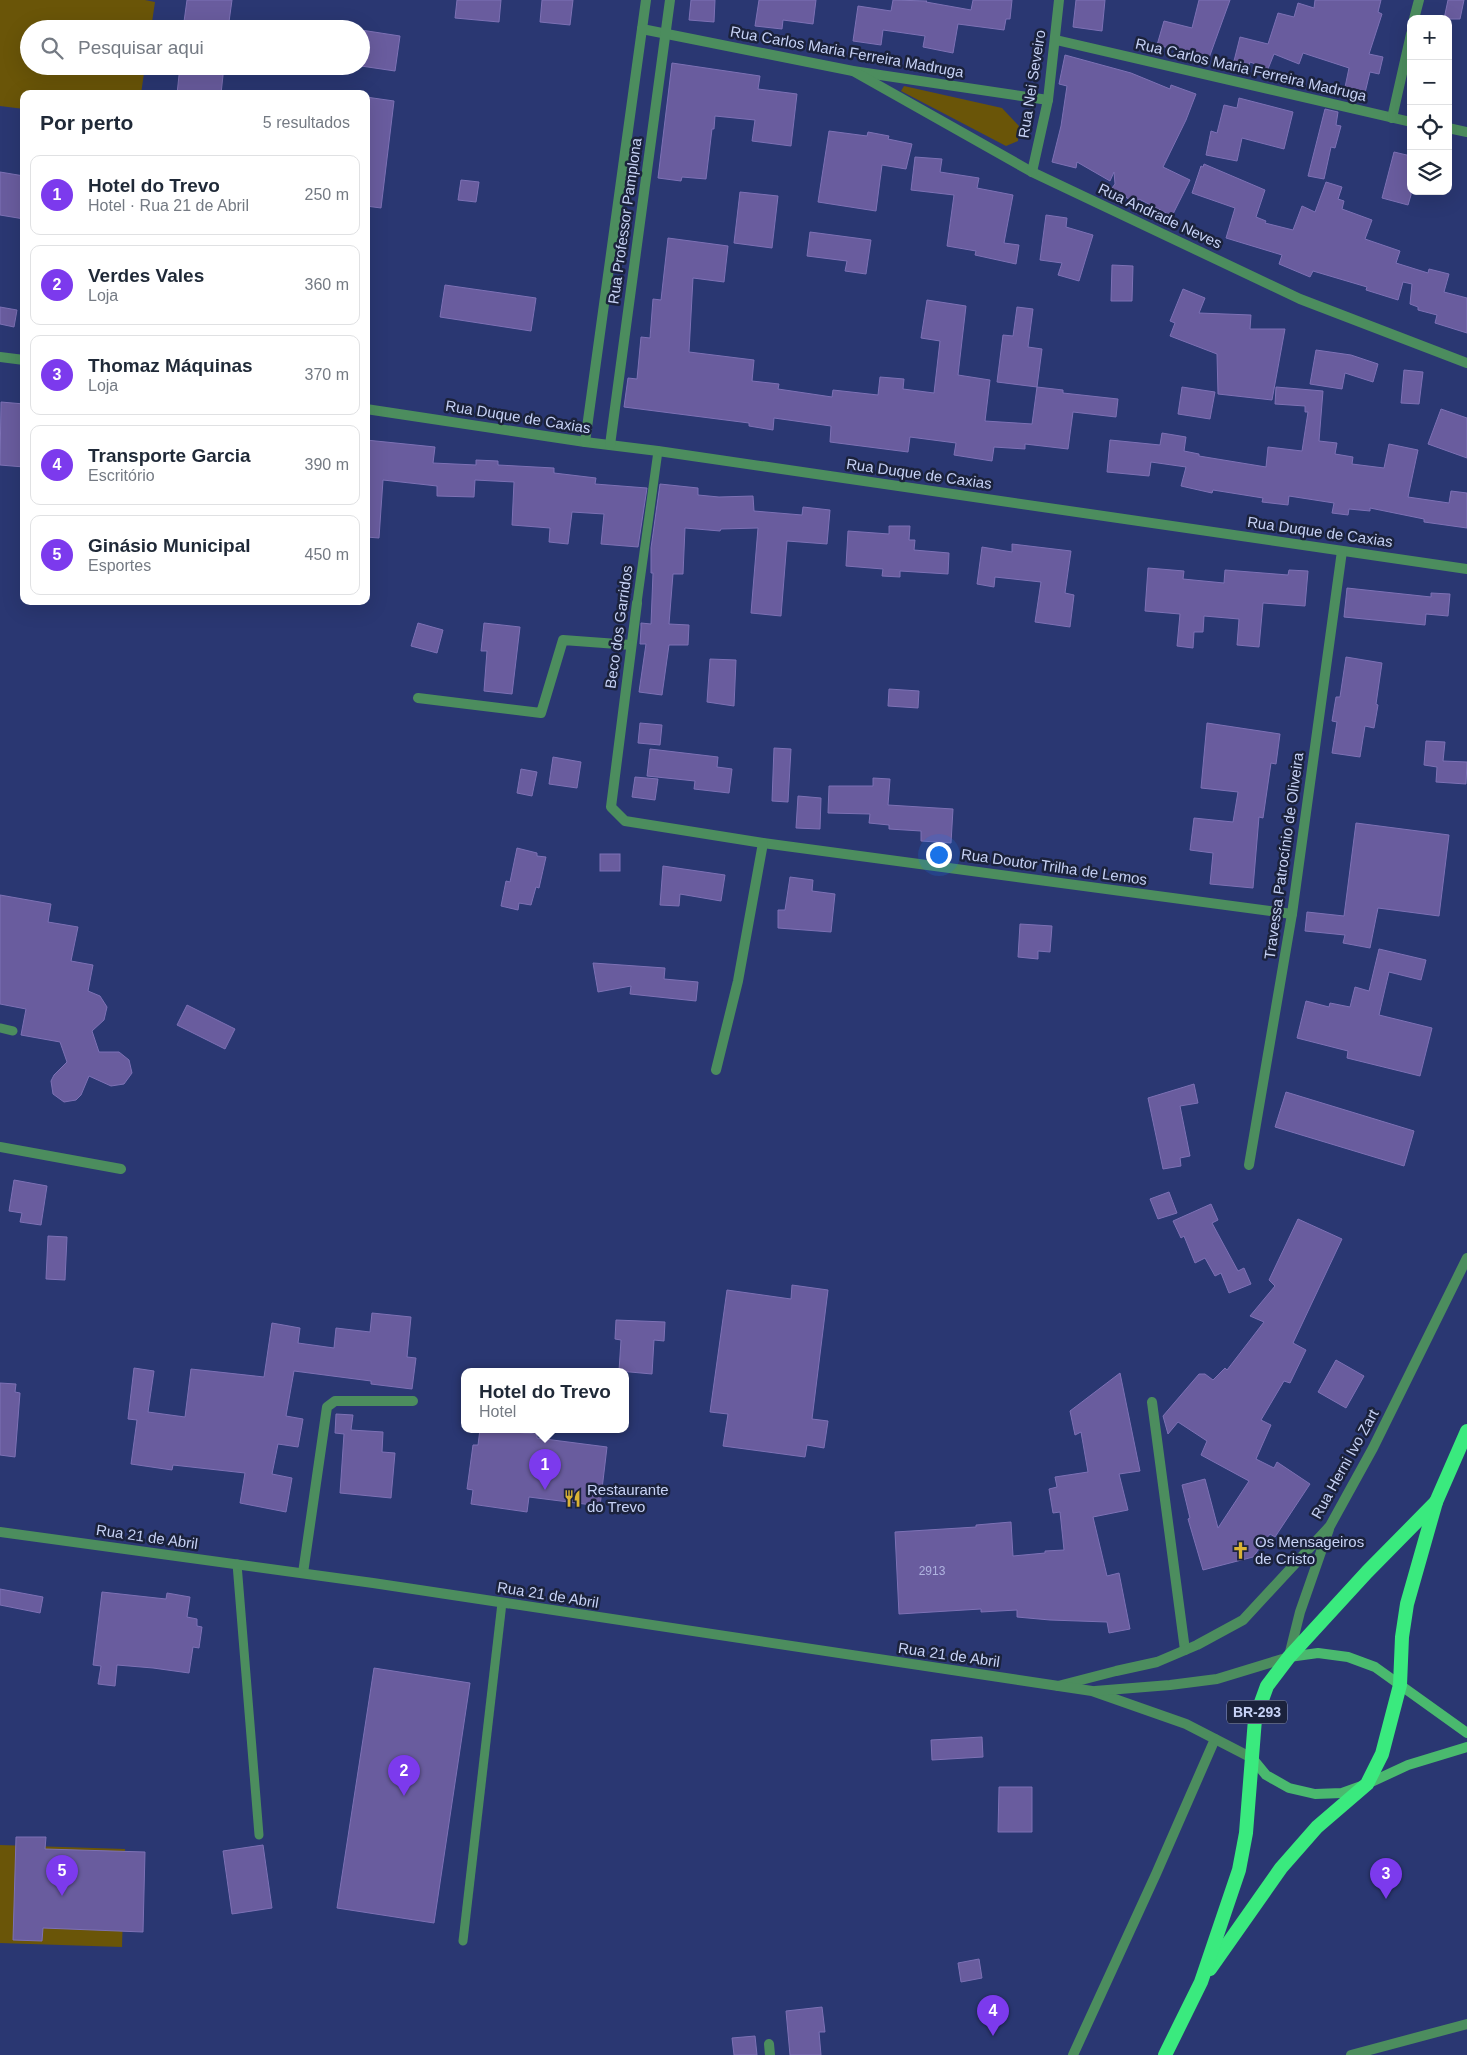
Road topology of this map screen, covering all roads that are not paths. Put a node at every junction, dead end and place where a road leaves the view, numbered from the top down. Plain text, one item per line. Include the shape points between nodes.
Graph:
1 (646, 0) edge
2 (670, 0) edge
3 (1059, 0) edge
4 (1419, 0) edge
5 (1415, 15) edge
6 (642, 29) junction
7 (665, 35) junction
8 (1056, 40) junction
9 (1407, 52) edge
10 (853, 71) junction
11 (1048, 100) junction
12 (1392, 118) junction
13 (1407, 121) edge
14 (1452, 129) edge
15 (1467, 132) edge
16 (1032, 172) junction
17 (0, 357) edge
18 (20, 360) edge
19 (1467, 363) edge
20 (370, 410) edge
21 (585, 442) junction
22 (610, 445) junction
23 (658, 451) junction
24 (1342, 551) junction
25 (1467, 569) edge
26 (637, 603) joint
27 (631, 645) junction
28 (418, 698) dead end
29 (611, 806) joint
30 (763, 843) junction
31 (1292, 914) junction
32 (0, 1028) edge
33 (13, 1031) dead end
34 (716, 1070) dead end
35 (0, 1147) edge
36 (1249, 1165) dead end
37 (121, 1169) dead end
38 (1467, 1258) edge
39 (413, 1401) dead end
40 (1152, 1402) dead end
41 (1467, 1431) edge
42 (1436, 1502) junction
43 (1330, 1526) junction
44 (0, 1532) edge
45 (237, 1564) junction
46 (303, 1572) junction
47 (502, 1603) junction
48 (1185, 1650) junction
49 (1289, 1657) junction
50 (1400, 1684) junction
51 (1057, 1686) junction
52 (1092, 1691) junction
53 (1467, 1733) edge
54 (1215, 1738) junction
55 (1467, 1747) edge
56 (1252, 1758) junction
57 (1367, 1784) junction
58 (259, 1835) dead end
59 (463, 1941) dead end
60 (1201, 1982) junction
61 (1467, 2024) edge
62 (1073, 2055) edge
63 (1165, 2055) edge
64 (1351, 2055) edge

1 - 6 street, Rua Professor Pamplona
2 - 7 street, Rua Professor Pamplona
3 - 8 street, Rua Nei Seveiro
4 - 5 street
6 - 7 street, Rua Carlos Maria Ferreira Madruga
6 - 21 street, Rua Professor Pamplona
7 - 10 street, Rua Carlos Maria Ferreira Madruga
7 - 22 street, Rua Professor Pamplona
8 - 11 street, Rua Nei Seveiro
8 - 12 street, Rua Carlos Maria Ferreira Madruga
9 - 12 street
10 - 11 street, Rua Carlos Maria Ferreira Madruga
10 - 16 street, Rua Andrade Neves
11 - 16 street, Rua Nei Seveiro
12 - 13 street, Rua Carlos Maria Ferreira Madruga
14 - 15 street
16 - 19 street, Rua Andrade Neves via 1300,299
17 - 18 street
20 - 21 street, Rua Duque de Caxias
21 - 22 street, Rua Duque de Caxias
22 - 23 street, Rua Duque de Caxias
23 - 24 street, Rua Duque de Caxias
23 - 26 lane, Beco dos Garridos
24 - 25 street, Rua Duque de Caxias
24 - 31 street, Travessa Patrocínio de Oliveira
26 - 27 street, Beco dos Garridos
27 - 28 street via 563,640 541,713
27 - 29 street, Beco dos Garridos
29 - 30 street, Rua Doutor Trilha de Lemos via 625,821
30 - 31 street, Rua Doutor Trilha de Lemos
30 - 34 street via 738,981
31 - 36 street, Travessa Patrocínio de Oliveira
32 - 33 lane
35 - 37 street
38 - 43 street, Rua Herni Ivo Zart via 1373,1448
39 - 46 street via 334,1402 327,1407
40 - 48 street
41 - 42 highway, BR-293
42 - 49 highway, BR-293
42 - 50 highway, BR-293 via 1407,1604
43 - 48 street, Rua Herni Ivo Zart via 1243,1620
43 - 49 street via 1300,1612
44 - 45 street, Rua 21 de Abril
45 - 46 street, Rua 21 de Abril
45 - 58 lane
46 - 47 street, Rua 21 de Abril
47 - 51 street, Rua 21 de Abril
47 - 59 lane
48 - 51 street, Rua Herni Ivo Zart via 1157,1662
49 - 50 main road via 1318,1653 1348,1657 1375,1667
49 - 52 street, Rua 21 de Abril via 1216,1679
49 - 56 highway, BR-293 via 1268,1686 1254,1719
50 - 53 main road
50 - 57 highway, BR-293 via 1382,1754
51 - 52 street, Rua 21 de Abril
52 - 54 street, Rua 21 de Abril via 1186,1724
54 - 56 street, Rua 21 de Abril
54 - 62 street
55 - 57 main road via 1408,1765
56 - 57 main road via 1266,1775 1289,1788 1306,1792 1342,1793
56 - 60 highway, BR-293 via 1246,1834 1239,1870
57 - 60 highway, BR-293 via 1317,1827 1281,1868
60 - 63 highway, BR-293
61 - 64 street

